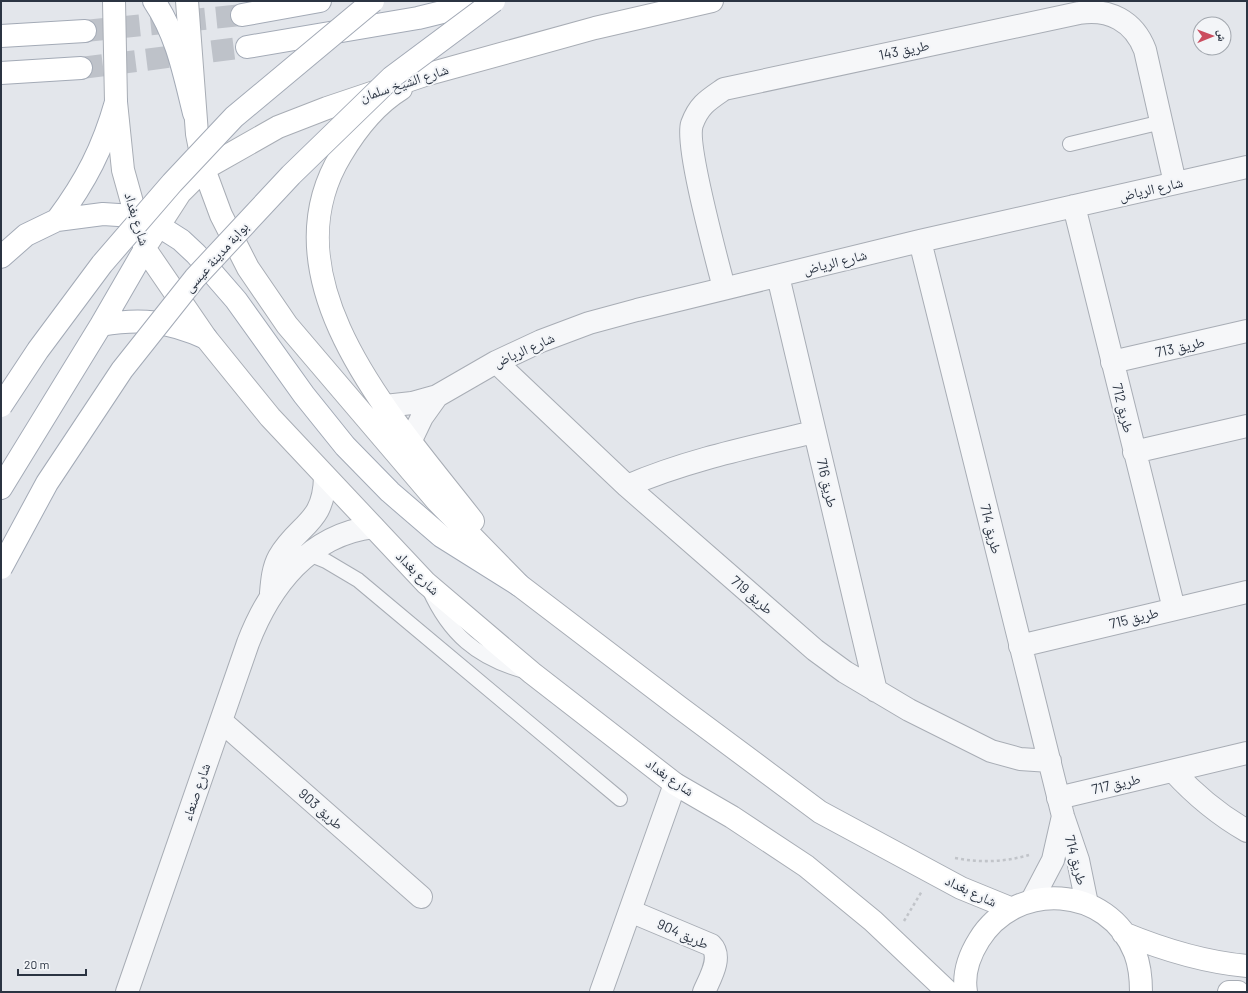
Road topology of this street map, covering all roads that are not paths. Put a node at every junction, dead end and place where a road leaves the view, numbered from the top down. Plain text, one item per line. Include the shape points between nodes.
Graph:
1 (154, 1) edge
2 (187, 1) edge
3 (320, 1) edge
4 (373, 1) edge
5 (487, 1) edge
6 (494, 1) edge
7 (712, 1) edge
8 (116, 8) edge
9 (242, 15) tunnel mouth
10 (85, 31) tunnel mouth
11 (1, 36) edge
12 (247, 47) tunnel mouth
13 (81, 68) tunnel mouth
14 (1, 73) edge
15 (425, 75) junction
16 (116, 102) junction
17 (194, 113) junction
18 (1162, 122) junction
19 (1070, 144) dead end
20 (1247, 167) edge
21 (204, 169) junction
22 (1175, 184) junction
23 (1074, 206) junction
24 (134, 216) junction
25 (57, 220) junction
26 (159, 226) junction
27 (920, 241) junction
28 (145, 249) junction
29 (1, 256) edge
30 (778, 276) junction
31 (724, 288) junction
32 (101, 325) junction
33 (1247, 331) edge
34 (206, 338) junction
35 (496, 362) junction
36 (1112, 362) junction
37 (437, 396) junction
38 (1, 406) edge
39 (385, 406) junction
40 (1247, 426) edge
41 (814, 432) junction
42 (411, 440) junction
43 (1134, 452) junction
44 (325, 477) junction
45 (627, 486) junction
46 (1, 488) edge
47 (373, 527) junction
48 (309, 554) junction
49 (1, 568) edge
50 (520, 585) junction
51 (1247, 592) edge
52 (271, 594) junction
53 (1174, 609) junction
54 (1020, 646) junction
55 (876, 691) junction
56 (221, 721) junction
57 (1247, 753) edge
58 (1050, 761) junction
59 (1173, 771) junction
60 (675, 784) junction
61 (620, 799) dead end
62 (1061, 807) junction
63 (1247, 831) edge
64 (421, 897) dead end
65 (1032, 900) junction
66 (1087, 904) junction
67 (1010, 908) junction
68 (630, 911) junction
69 (1124, 933) junction
70 (1247, 966) edge
71 (127, 992) edge
72 (601, 992) edge
73 (704, 992) edge
74 (948, 992) edge
75 (966, 992) edge
76 (1140, 992) edge
77 (1229, 992) edge
78 (1238, 992) edge

1 - 17 main road via 179,51
2 - 17 main road, شارع بغداد
3 - 9 main road
4 - 38 main road, bridge via 234,117 172,183 102,264 38,350
5 - 12 main road via 418,18
6 - 49 main road, بوابة مدينة عيسى, bridge via 392,77 291,175 195,278 122,370 47,483
7 - 15 main road, شارع الشيخ سلمان via 595,28
8 - 16 main road, شارع بغداد
10 - 11 main road
13 - 14 main road
15 - 21 main road, شارع الشيخ سلمان via 278,127
15 - 39 main road via 385,99 356,129 331,171 321,200 317,224 324,292 340,330
16 - 24 main road, شارع بغداد via 123,170
16 - 25 main road via 107,134 92,167
17 - 21 main road, شارع بغداد
18 - 19 lane
18 - 22 street, طريق 143
18 - 31 street, طريق 143 via 1142,41 1121,19 1101,11 1078,13 724,89 702,103 692,126 693,156
20 - 22 street, شارع الرياض
21 - 26 main road, شارع الشيخ سلمان via 180,193
21 - 50 main road, شارع بغداد via 221,215 248,268 287,325 437,500
22 - 23 street, شارع الرياض
23 - 27 street, شارع الرياض
23 - 36 street, طريق 712
24 - 25 main road via 103,214
24 - 26 main road
24 - 28 main road, شارع بغداد
25 - 29 main road via 26,235
26 - 28 main road, شارع الشيخ سلمان
26 - 50 main road via 181,240 236,300 304,395 345,446 390,492 441,536
27 - 30 street, شارع الرياض
27 - 54 street, طريق 714
28 - 32 main road, شارع الشيخ سلمان
28 - 34 main road, شارع بغداد
30 - 31 street, شارع الرياض
30 - 41 street, طريق 716
31 - 35 street, شارع الرياض via 589,323
32 - 34 main road via 144,320 187,329
32 - 46 main road, شارع الشيخ سلمان
33 - 36 street, طريق 713
34 - 44 main road, شارع بغداد via 270,417
35 - 37 street, شارع الرياض
35 - 45 street, طريق 719
36 - 43 street, طريق 712
37 - 39 street, شارع الرياض via 412,403
37 - 42 street, شارع الرياض via 422,417
39 - 42 main road
40 - 43 street
41 - 45 street via 704,458
41 - 55 street, طريق 716
42 - 50 main road
43 - 53 street, طريق 712
44 - 47 main road, شارع بغداد
44 - 52 street, شارع صنعاء via 324,497 315,516 278,558
45 - 55 street, طريق 719 via 815,650
47 - 48 street, شارع صنعاء via 336,536
47 - 60 main road, شارع بغداد via 426,583 532,673
48 - 52 street, شارع صنعاء
48 - 61 lane via 358,580
50 - 67 main road, شارع بغداد via 820,812 961,888
51 - 53 street, طريق 715
52 - 56 street, شارع صنعاء via 255,626
53 - 54 street, طريق 715
54 - 58 street, طريق 714
55 - 58 street, طريق 719 via 991,751 1020,759
56 - 64 street, طريق 903
56 - 71 street, شارع صنعاء
57 - 59 street, طريق 717
58 - 62 street, طريق 714
59 - 62 street, طريق 717
59 - 63 street via 1213,809
60 - 68 street
60 - 74 main road, شارع بغداد via 806,866 873,921
62 - 65 street, طريق 714 via 1053,860
62 - 66 street, طريق 714 via 1078,860
65 - 66 main road via 1050,897
65 - 67 main road
66 - 69 main road via 1107,916
67 - 75 main road via 987,928 971,953 964,982
68 - 72 street
68 - 73 street, طريق 904 via 711,944 715,948 716,960
69 - 70 main road via 1162,949
69 - 76 main road via 1135,953 1141,976
77 - 78 main road

